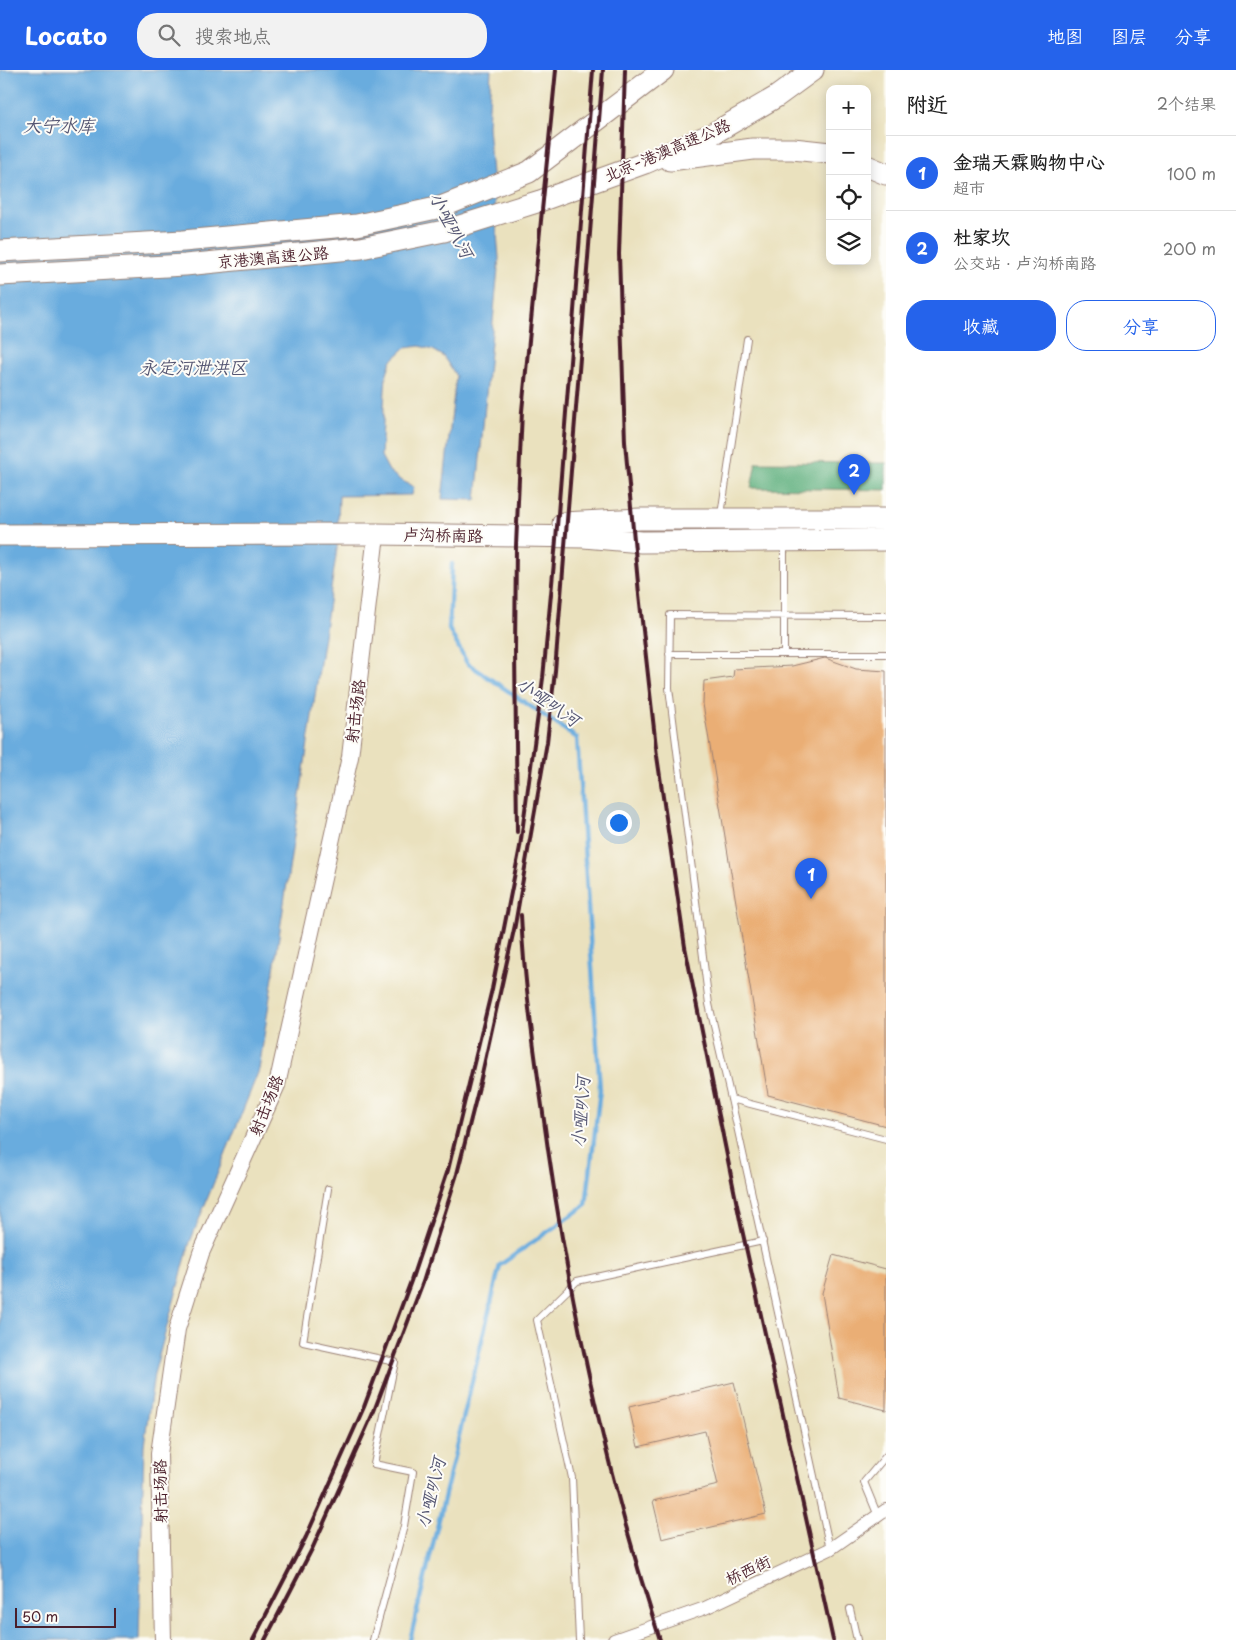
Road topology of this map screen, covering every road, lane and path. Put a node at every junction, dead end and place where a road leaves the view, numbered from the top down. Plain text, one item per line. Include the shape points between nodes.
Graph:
1 (813, 70) edge
2 (658, 73) edge
3 (826, 153) edge
4 (645, 163) junction
5 (871, 168) edge
6 (886, 174) edge
7 (540, 201) joint
8 (0, 251) edge
9 (0, 275) edge
10 (747, 339) dead end
11 (720, 519) junction
12 (886, 519) edge
13 (0, 526) edge
14 (351, 530) junction
15 (376, 534) junction
16 (0, 535) edge
17 (784, 540) junction
18 (886, 540) edge
19 (783, 615) junction
20 (886, 616) edge
21 (669, 654) junction
22 (784, 654) junction
23 (886, 654) edge
24 (731, 1099) junction
25 (886, 1139) edge
26 (328, 1189) dead end
27 (763, 1241) junction
28 (886, 1456) edge
29 (882, 1513) edge
30 (830, 1549) junction
31 (850, 1609) dead end
32 (163, 1640) edge
33 (373, 1640) edge
34 (579, 1640) edge
35 (616, 1640) edge
36 (858, 1640) edge

1 - 4 highway, 北京-港澳高速公路 via 776,97 714,133
2 - 8 highway, 京港澳高速公路 via 529,172 441,207 357,225 183,241
3 - 4 highway via 753,149
4 - 7 highway, 北京-港澳高速公路
5 - 6 highway
7 - 9 highway, 京港澳高速公路 via 444,231 360,248 185,265
10 - 11 lane
11 - 12 highway, 卢沟桥南路
11 - 14 highway, 卢沟桥南路
13 - 14 highway, 卢沟桥南路
14 - 15 highway, 卢沟桥南路
14 - 16 highway, 卢沟桥南路
15 - 17 highway, 卢沟桥南路 via 584,537 641,542
15 - 32 street, 射击场路 via 350,757 277,1085 201,1253 177,1329 159,1454
17 - 18 highway, 卢沟桥南路
17 - 19 lane
19 - 20 lane
19 - 21 lane via 670,615
19 - 22 lane
21 - 22 lane
21 - 24 lane via 669,688 709,1004
22 - 23 lane
24 - 25 lane
24 - 27 lane
26 - 33 lane via 303,1342 395,1362 374,1464 413,1472 404,1526
27 - 30 lane
27 - 34 lane via 576,1281 537,1320 572,1478
28 - 29 lane via 864,1482
29 - 30 street, 桥西街
30 - 35 street, 桥西街 via 704,1608
31 - 36 lane

